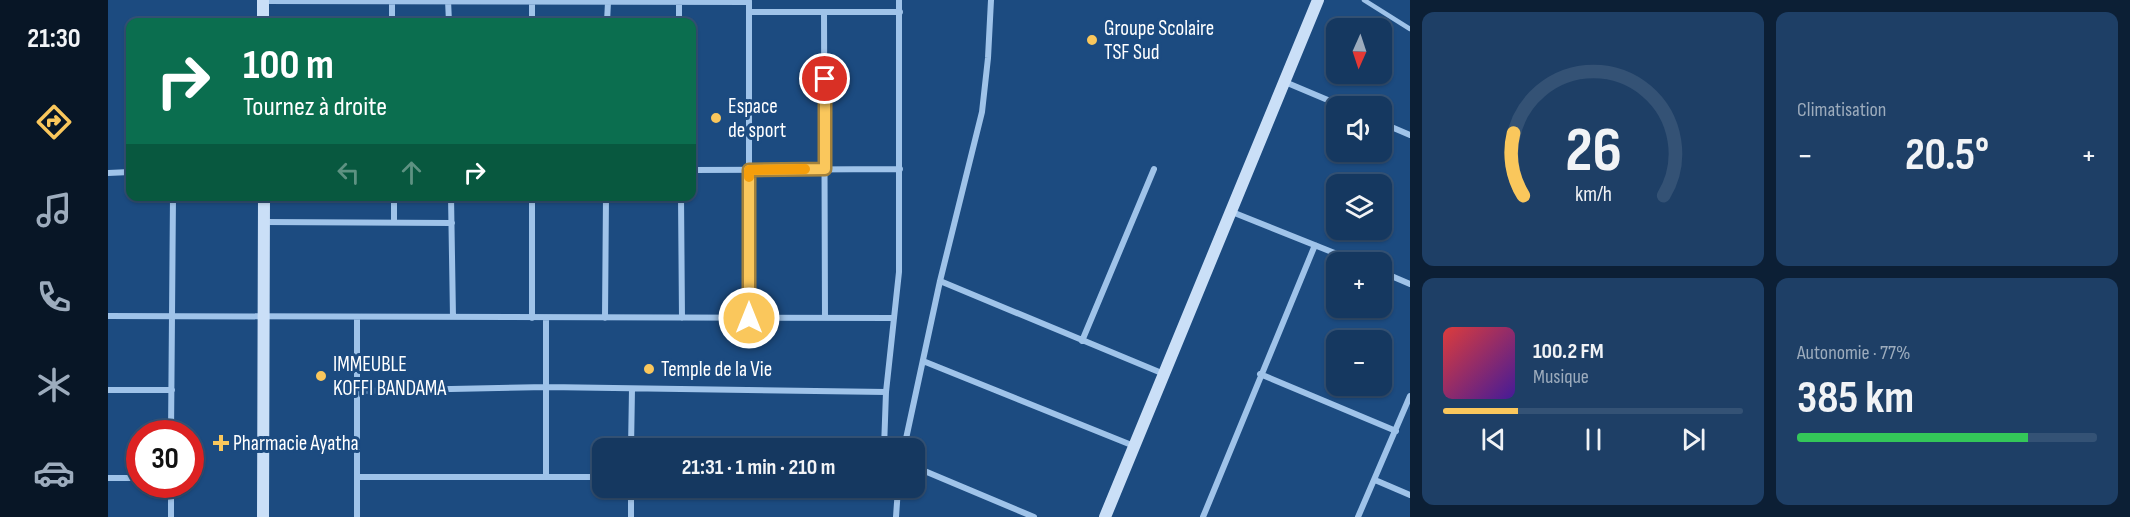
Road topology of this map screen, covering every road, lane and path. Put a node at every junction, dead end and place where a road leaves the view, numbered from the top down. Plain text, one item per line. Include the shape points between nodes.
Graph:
1 (263, 0) edge
2 (357, 0) edge
3 (900, 0) edge
4 (991, 0) edge
5 (1318, 0) edge
6 (1364, 0) edge
7 (392, 1) edge
8 (448, 1) edge
9 (532, 1) edge
10 (749, 1) edge
11 (608, 2) junction
12 (679, 2) junction
13 (749, 12) junction
14 (824, 12) junction
15 (900, 12) junction
16 (263, 18) edge
17 (392, 18) edge
18 (448, 18) edge
19 (532, 18) edge
20 (608, 18) edge
21 (679, 18) edge
22 (1410, 29) edge
23 (1285, 82) junction
24 (1326, 99) edge
25 (1392, 127) edge
26 (1410, 135) edge
27 (825, 169) junction
28 (900, 169) junction
29 (1154, 169) dead end
30 (696, 170) edge
31 (749, 170) junction
32 (126, 172) edge
33 (108, 173) edge
34 (173, 201) edge
35 (264, 201) edge
36 (394, 201) edge
37 (451, 201) edge
38 (532, 201) edge
39 (606, 201) edge
40 (681, 201) edge
41 (1232, 212) junction
42 (394, 221) junction
43 (264, 222) junction
44 (452, 223) junction
45 (1315, 246) junction
46 (1331, 252) edge
47 (1392, 276) edge
48 (940, 281) junction
49 (1410, 284) edge
50 (108, 316) edge
51 (172, 316) junction
52 (263, 317) junction
53 (357, 317) junction
54 (453, 317) junction
55 (532, 318) junction
56 (546, 318) junction
57 (605, 318) junction
58 (682, 318) junction
59 (749, 318) junction
60 (825, 318) junction
61 (893, 318) junction
62 (1082, 341) junction
63 (923, 361) junction
64 (1164, 374) junction
65 (1260, 374) junction
66 (547, 387) junction
67 (632, 389) junction
68 (108, 390) edge
69 (172, 390) junction
70 (357, 391) junction
71 (886, 392) junction
72 (1410, 396) edge
73 (171, 420) edge
74 (1396, 430) junction
75 (631, 438) edge
76 (884, 438) edge
77 (906, 438) edge
78 (1134, 446) junction
79 (925, 471) edge
80 (357, 477) junction
81 (546, 477) junction
82 (592, 477) edge
83 (108, 478) edge
84 (126, 478) edge
85 (1375, 480) junction
86 (1410, 495) edge
87 (171, 498) edge
88 (631, 498) edge
89 (897, 498) edge
90 (171, 517) edge
91 (263, 517) edge
92 (357, 517) edge
93 (631, 517) edge
94 (896, 517) edge
95 (1034, 517) edge
96 (1105, 517) edge
97 (1203, 517) edge
98 (1358, 517) edge

1 - 2 street
1 - 16 main road
2 - 7 street
3 - 15 street
4 - 48 street via 982,112
5 - 23 main road
6 - 22 lane
7 - 8 street
7 - 17 street
8 - 9 street
8 - 18 street
9 - 11 street
9 - 19 street
10 - 12 street
10 - 13 street
11 - 12 street
11 - 20 street
12 - 21 street
13 - 14 street
13 - 31 street
14 - 15 street
14 - 27 street
15 - 28 street
23 - 24 street
23 - 41 main road
25 - 26 street
27 - 28 street
27 - 31 street
27 - 60 street
28 - 61 street via 899,272
29 - 62 street
30 - 31 street
31 - 59 street
32 - 33 street
34 - 51 street
35 - 43 main road
36 - 42 street
37 - 44 street
38 - 55 street
39 - 57 street
40 - 58 street
41 - 45 street
41 - 64 main road
42 - 43 street
42 - 44 street
43 - 52 main road
44 - 54 street
45 - 46 street
45 - 65 street
47 - 49 street
48 - 62 street
48 - 63 street
50 - 51 street
51 - 52 street
51 - 69 street
52 - 53 street
52 - 91 main road
53 - 54 street
53 - 70 street
54 - 55 street
55 - 56 street
56 - 57 street
56 - 66 street
57 - 58 street
58 - 59 street
59 - 60 street
60 - 61 street
61 - 71 street
62 - 64 street
63 - 77 street
63 - 78 street
64 - 78 main road
65 - 74 street
65 - 97 street
66 - 67 street
66 - 70 street
66 - 81 street
67 - 71 street
67 - 75 street
68 - 69 street
69 - 73 street
70 - 80 street
71 - 76 street
72 - 74 street
74 - 85 street
78 - 96 main road
79 - 95 street
80 - 81 street
80 - 92 street
81 - 82 street
83 - 84 street
85 - 86 street
85 - 98 street
87 - 90 street
88 - 93 street
89 - 94 street

